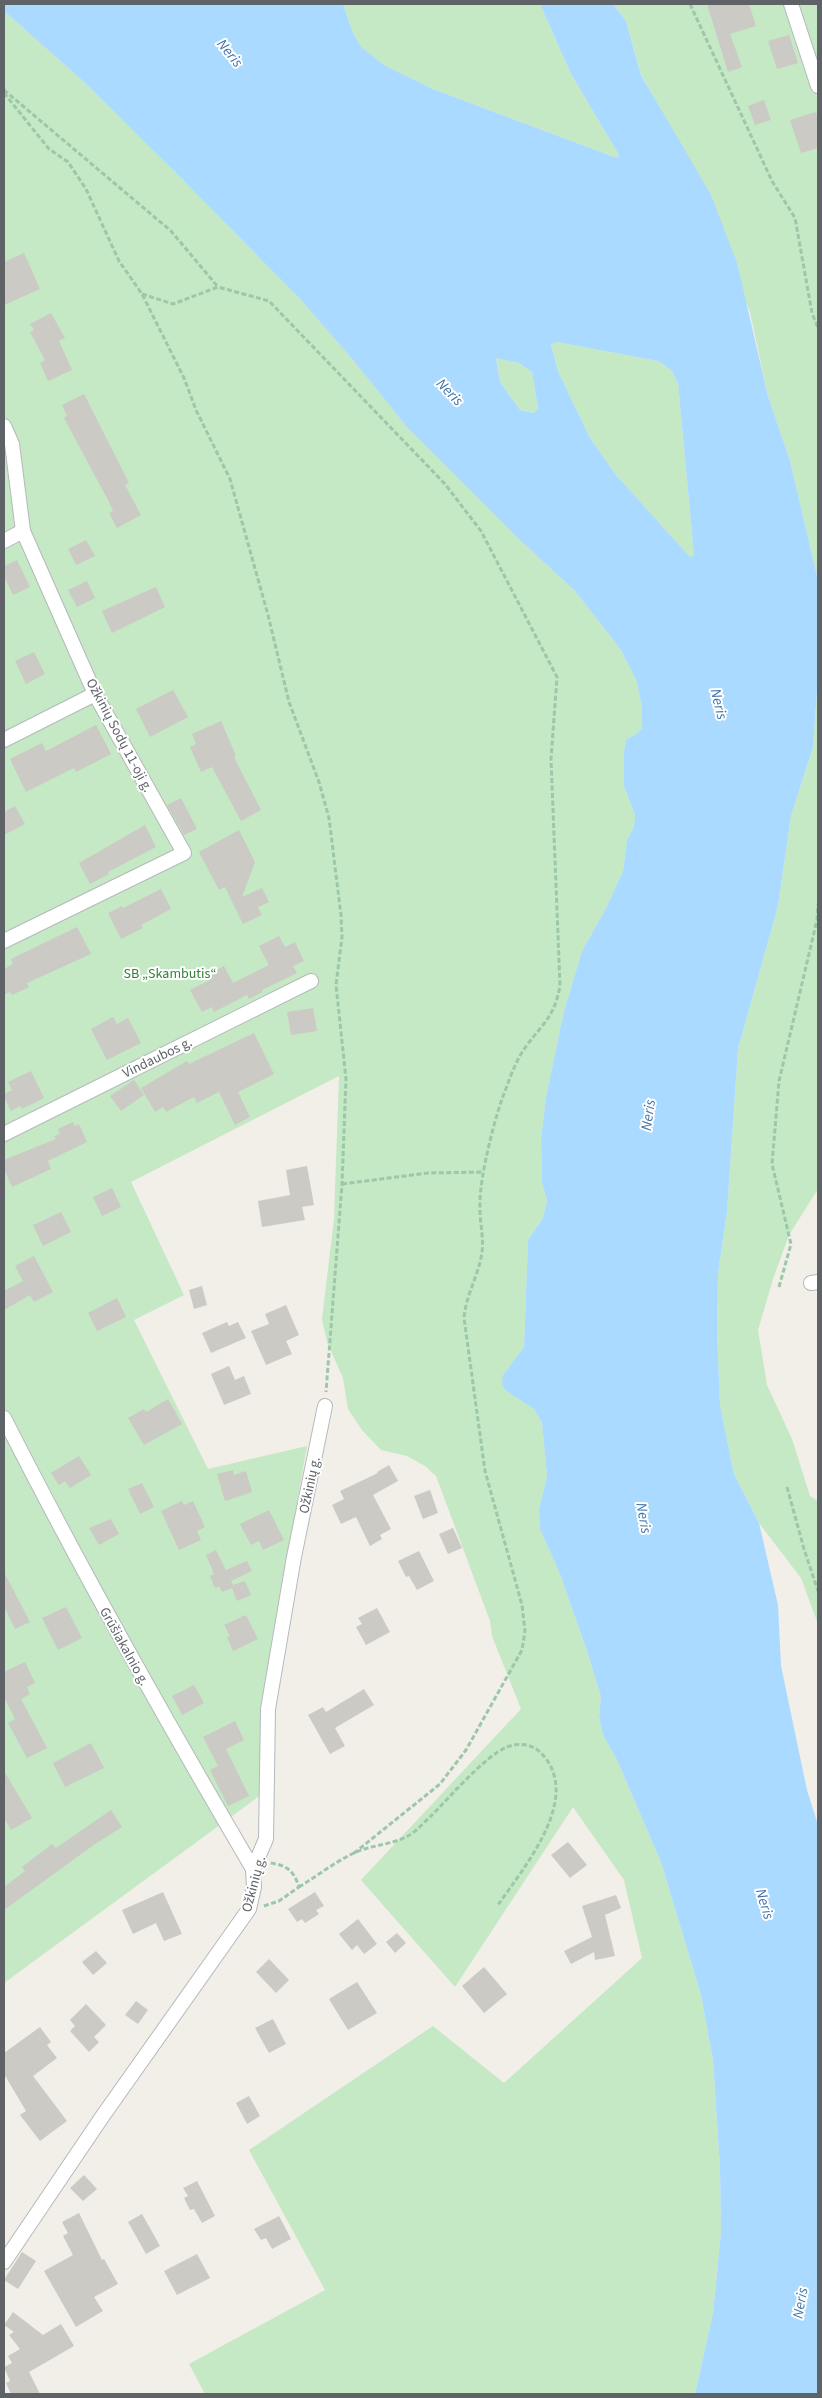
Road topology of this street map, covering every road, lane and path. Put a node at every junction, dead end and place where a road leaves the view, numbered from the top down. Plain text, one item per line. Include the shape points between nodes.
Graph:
1 (690, 4) edge
2 (791, 4) edge
3 (818, 86) edge
4 (4, 92) edge
5 (218, 287) junction
6 (142, 294) junction
7 (818, 328) edge
8 (4, 426) edge
9 (23, 531) junction
10 (4, 541) edge
11 (95, 694) junction
12 (4, 740) edge
13 (818, 904) edge
14 (4, 940) edge
15 (311, 981) dead end
16 (4, 1134) edge
17 (484, 1172) junction
18 (342, 1184) junction
19 (779, 1287) dead end
20 (325, 1406) joint
21 (4, 1418) edge
22 (787, 1487) dead end
23 (818, 1591) edge
24 (353, 1854) junction
25 (254, 1869) junction
26 (299, 1888) junction
27 (498, 1905) dead end
28 (249, 1909) junction
29 (4, 2262) edge

1 - 7 path via 772,181 795,218 812,313
2 - 3 street
4 - 5 path via 171,231
4 - 6 path via 49,149 68,162 86,189 120,261
5 - 6 path via 173,304
5 - 17 path via 269,301 445,484 481,531 557,677 552,759 560,986 548,1021 527,1045 516,1064 501,1102
6 - 18 path via 230,479 290,702 329,818 342,938 336,985 346,1080
8 - 9 street, Ožkinių Sodų 11-oji g. via 12,444
9 - 10 street
9 - 11 street, Ožkinių Sodų 11-oji g.
11 - 12 street
11 - 14 street, Ožkinių Sodų 11-oji g. via 184,853
13 - 19 path via 779,1081 772,1164 791,1244
15 - 16 street, Vindaubos g.
17 - 18 path via 428,1173
17 - 24 path via 480,1203 482,1254 466,1301 464,1318 485,1471 522,1605 525,1631 522,1650 466,1750 445,1778
18 - 20 path
20 - 25 street, Ožkinių g. via 294,1557 268,1709 266,1839
21 - 25 street, Grūšiakalnio g. via 176,1740
22 - 23 path
24 - 26 path
24 - 27 path via 408,1836 487,1761 505,1748 530,1745 540,1751 554,1771 554,1810 529,1859
25 - 26 path via 268,1863 282,1865 296,1875
25 - 28 street, Ožkinių g.
26 - 28 path via 279,1901
28 - 29 street, Ožkinių g.

